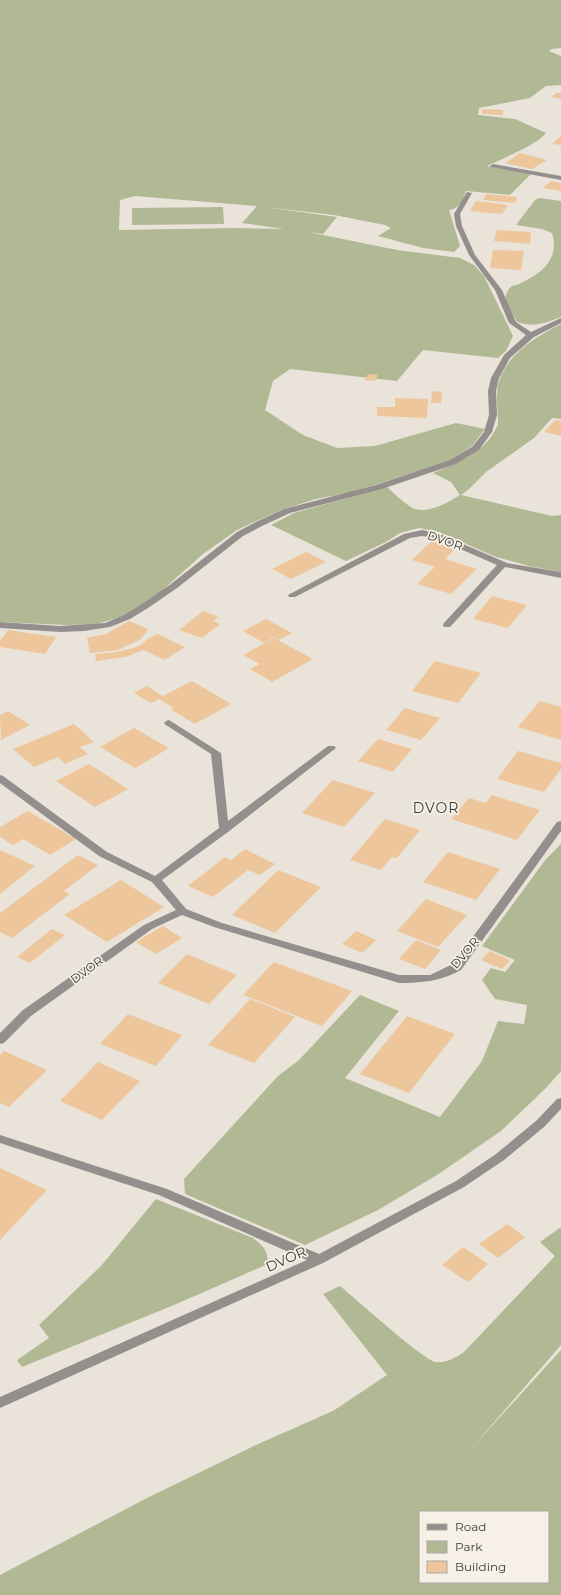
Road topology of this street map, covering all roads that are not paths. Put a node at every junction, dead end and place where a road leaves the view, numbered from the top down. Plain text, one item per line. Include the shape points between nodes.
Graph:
1 (492, 166) dead end
2 (561, 178) edge
3 (470, 193) dead end
4 (561, 320) edge
5 (531, 334) junction
6 (503, 564) junction
7 (561, 575) edge
8 (292, 595) dead end
9 (0, 625) edge
10 (447, 625) dead end
11 (169, 723) dead end
12 (331, 748) dead end
13 (0, 778) edge
14 (561, 824) edge
15 (224, 830) junction
16 (156, 880) junction
17 (182, 911) junction
18 (0, 1040) edge
19 (561, 1102) edge
20 (0, 1139) edge
21 (319, 1260) junction
22 (0, 1403) edge

1 - 2 street
3 - 5 street via 457,214 461,232 472,255 498,290 513,323
4 - 5 street
5 - 9 street via 507,357 495,378 492,391 493,415 488,432 476,448 452,462 379,487 287,511 259,524 240,534 145,606 108,625 60,629
6 - 7 street, DVOR
6 - 8 street, DVOR via 437,536 422,533 407,536
6 - 10 street
11 - 15 street via 216,753
12 - 15 street
13 - 16 street via 104,854
14 - 17 street, DVOR via 457,966 443,975 420,980 399,979 218,925
15 - 16 street
16 - 17 street
17 - 18 street, DVOR via 148,927 27,1013
19 - 21 street, DVOR via 540,1124 500,1157 460,1184
20 - 21 street via 163,1192
21 - 22 street, DVOR

